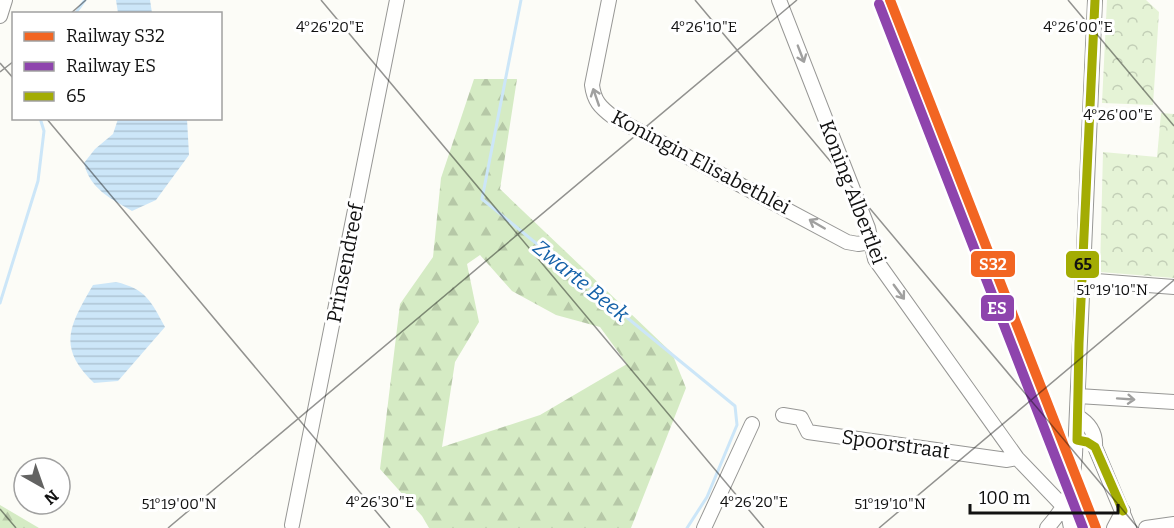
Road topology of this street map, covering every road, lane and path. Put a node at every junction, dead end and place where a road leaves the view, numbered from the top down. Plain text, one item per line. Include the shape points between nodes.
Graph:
1 (5, 0) edge
2 (397, 0) edge
3 (609, 0) edge
4 (779, 0) edge
5 (1095, 0) edge
6 (0, 16) edge
7 (870, 242) junction
8 (1083, 280) junction
9 (1174, 287) edge
10 (1078, 396) junction
11 (1174, 402) edge
12 (783, 415) dead end
13 (1077, 417) junction
14 (752, 424) dead end
15 (1077, 440) junction
16 (1095, 447) junction
17 (1017, 458) junction
18 (1064, 507) junction
19 (1123, 511) junction
20 (1174, 524) edge
21 (292, 525) dead end
22 (704, 528) edge
23 (1047, 528) edge
24 (1071, 528) edge
25 (1114, 528) edge
26 (1129, 528) edge
27 (1146, 528) edge

1 - 6 street
2 - 21 street, Prinsendreef
7 -> 3 street, Koningin Elisabethlei via 847,242 599,107 592,85
4 -> 7 street, Koning Albertlei via 868,228
5 - 8 street
7 -> 17 street, Koning Albertlei via 885,274
8 - 9 street
8 - 10 street
10 -> 11 street
10 - 13 street
12 - 17 street, Spoorstraat via 801,418 807,432 1007,460
13 - 15 street
13 - 16 street via 1090,426
14 - 22 street
15 - 16 street
15 - 18 street via 1071,491
16 - 19 street
17 - 18 street, Koning Albertlei
18 - 23 street
18 - 24 street
19 - 25 street
19 - 26 street
20 - 27 street

